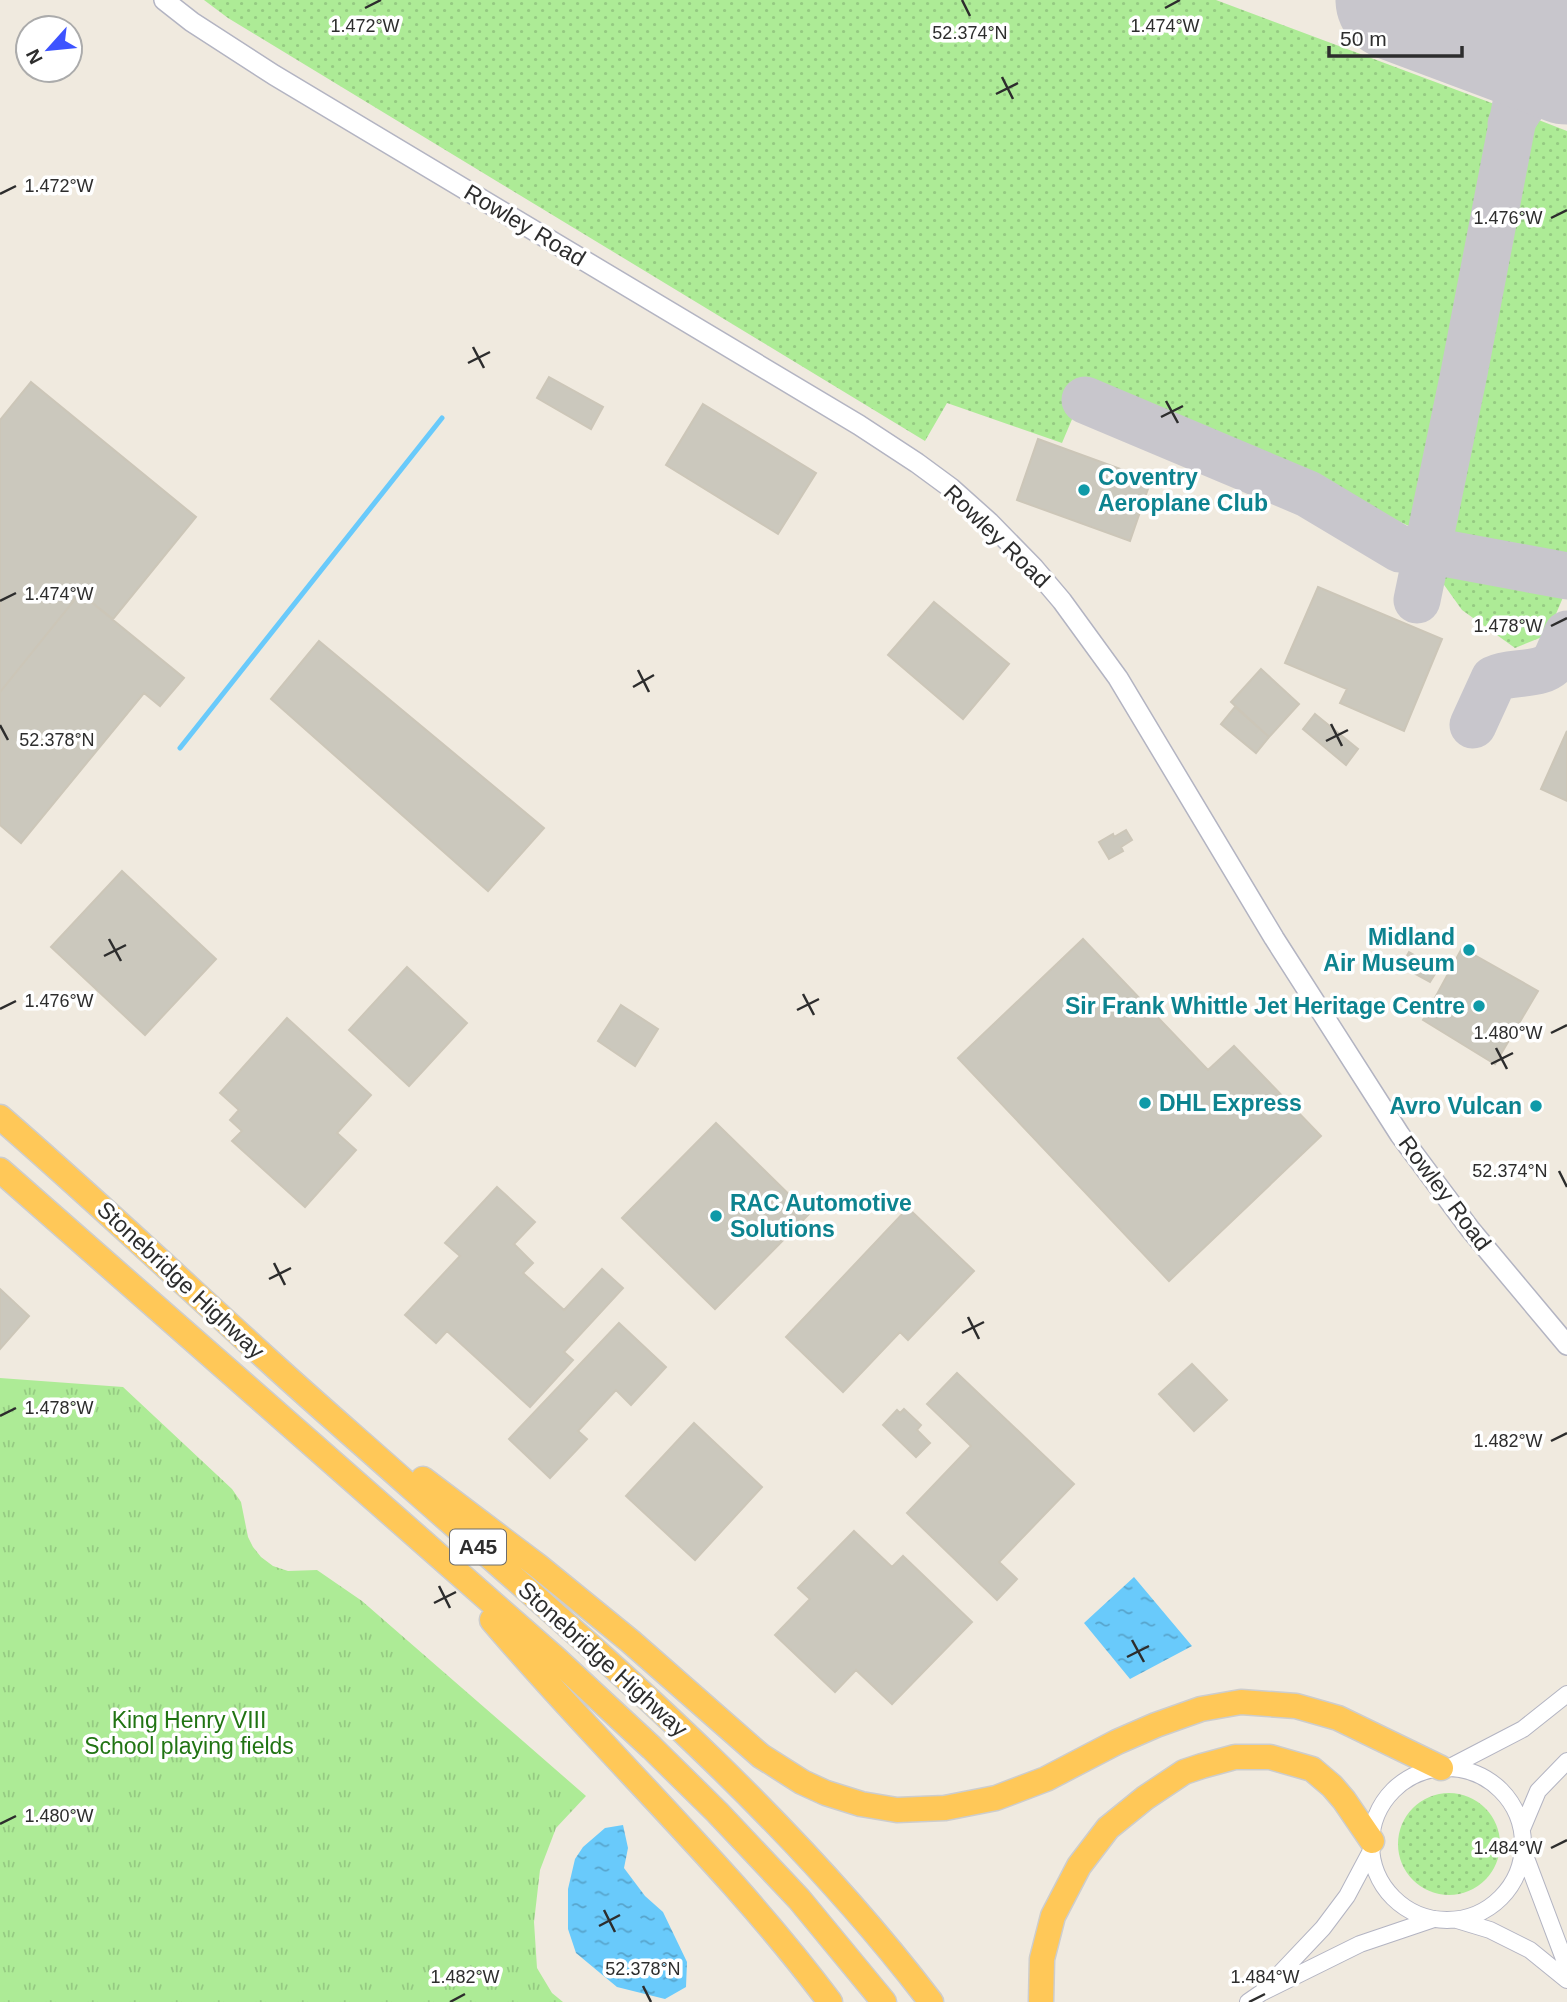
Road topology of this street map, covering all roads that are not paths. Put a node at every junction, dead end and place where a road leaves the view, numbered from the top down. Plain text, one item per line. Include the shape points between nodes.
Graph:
1 (164, 0) edge
2 (0, 1117) edge
3 (0, 1170) edge
4 (1567, 1345) edge
5 (359, 1441) junction
6 (438, 1556) junction
7 (1567, 1694) edge
8 (1567, 1761) edge
9 (1444, 1768) junction
10 (1522, 1829) junction
11 (1372, 1845) junction
12 (1523, 1850) junction
13 (1434, 1919) junction
14 (1455, 1920) junction
15 (1567, 1967) edge
16 (1567, 1980) edge
17 (1254, 1998) edge
18 (830, 2002) edge
19 (884, 2002) edge
20 (930, 2002) edge
21 (1041, 2002) edge

1 - 4 street, Rowley Road via 274,75 859,425 951,488 989,522 1062,601 1115,672 1274,937 1400,1135
2 - 5 highway, Stonebridge Highway / A45
3 - 6 highway, Stonebridge Highway / A45
5 - 9 highway via 427,1481 538,1566 761,1756 802,1782 862,1804 897,1810 945,1808 996,1798 1156,1725 1201,1709 1241,1702 1296,1706 1339,1718
5 - 20 highway, Stonebridge Highway / A45 via 607,1661 743,1789 841,1893
6 - 18 highway via 535,1671 734,1884
6 - 19 highway, Stonebridge Highway / A45 via 555,1658 717,1812 799,1899
7 - 9 street via 1523,1729
8 - 10 street via 1538,1791
9 - 10 street via 1487,1779 1515,1809
9 - 11 street via 1420,1773 1400,1784 1385,1800
10 - 12 street
11 - 13 street via 1385,1887 1398,1902
11 - 17 street via 1347,1896 1323,1928
11 - 21 highway via 1344,1800 1312,1769 1270,1757 1235,1757 1184,1772 1108,1828 1079,1866 1053,1916 1042,1959
12 - 14 street via 1519,1870 1502,1897 1476,1914
12 - 15 street
13 - 14 street
13 - 17 street via 1360,1944
14 - 16 street via 1490,1930 1530,1950

